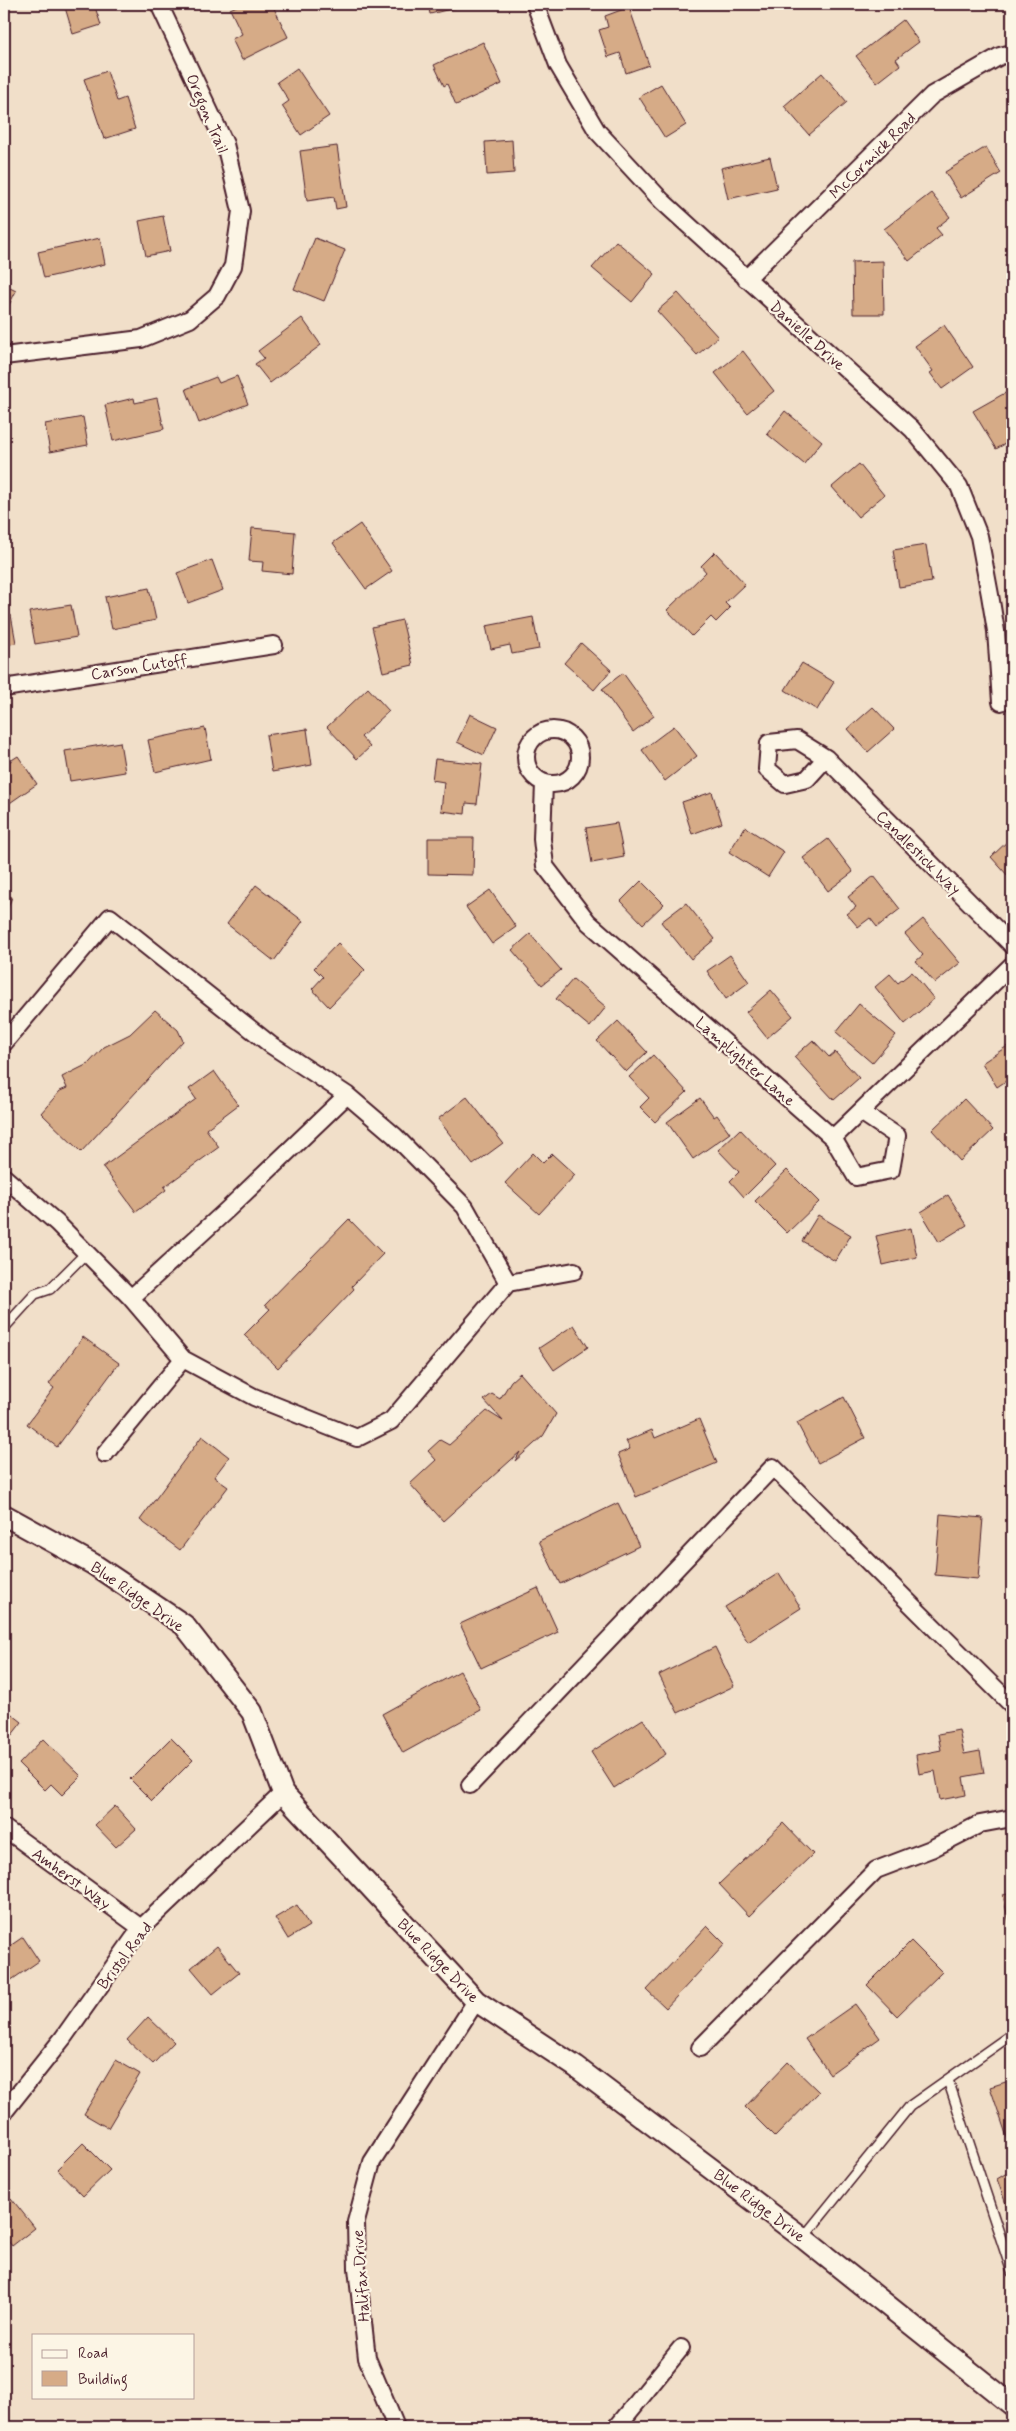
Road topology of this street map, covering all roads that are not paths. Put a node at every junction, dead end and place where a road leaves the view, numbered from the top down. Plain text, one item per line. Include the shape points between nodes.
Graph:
1 (159, 4) edge
2 (535, 4) edge
3 (1012, 53) edge
4 (746, 279) junction
5 (4, 356) edge
6 (274, 645) dead end
7 (4, 688) edge
8 (1001, 702) dead end
9 (826, 758) dead end
10 (544, 783) dead end
11 (1012, 945) edge
12 (1012, 965) edge
13 (4, 1044) edge
14 (347, 1095) junction
15 (861, 1112) junction
16 (833, 1138) junction
17 (4, 1177) edge
18 (86, 1253) junction
19 (574, 1270) dead end
20 (508, 1283) junction
21 (130, 1298) junction
22 (4, 1328) edge
23 (183, 1359) junction
24 (105, 1454) dead end
25 (4, 1515) edge
26 (1012, 1705) edge
27 (470, 1785) dead end
28 (283, 1793) junction
29 (1012, 1818) edge
30 (4, 1828) edge
31 (141, 1928) junction
32 (476, 2001) junction
33 (1012, 2034) edge
34 (700, 2048) dead end
35 (948, 2080) junction
36 (4, 2112) edge
37 (803, 2238) junction
38 (1012, 2272) edge
39 (681, 2348) dead end
40 (1012, 2405) edge
41 (396, 2427) edge
42 (617, 2427) edge

1 - 5 street, Oregon Trail via 225,144 241,211 233,266 217,296 190,319 140,339
2 - 4 street, Danielle Drive via 558,64 597,131 662,201
3 - 4 street, McCormick Road via 1000,56 932,95
4 - 8 street, Danielle Drive via 912,429 959,486 981,544 996,631
6 - 7 street, Carson Cutoff
9 - 11 street, Candlestick Way
10 - 16 street, Lamplighter Lane via 542,839 545,866 588,922
12 - 15 street
13 - 14 street via 110,917 271,1045
14 - 20 street via 395,1136 464,1207
14 - 21 street
15 - 16 street
15 - 16 street, Lamplighter Lane via 897,1136 891,1170 856,1177
17 - 18 street
18 - 21 street
18 - 22 lane via 50,1289 35,1294
19 - 20 street
20 - 23 street via 392,1421 357,1438 254,1396
21 - 23 street
23 - 24 street
25 - 28 street, Blue Ridge Drive via 93,1564 184,1625 252,1712
26 - 27 street via 773,1467
28 - 31 street, Bristol Road
28 - 32 street, Blue Ridge Drive
29 - 34 street via 980,1824 931,1849 876,1870
30 - 31 street, Amherst Way
31 - 36 street, Bristol Road via 63,2038
32 - 37 street, Blue Ridge Drive via 576,2066
32 - 41 street, Halifax Drive via 372,2162 356,2222 357,2268 367,2358
33 - 35 lane
35 - 37 lane via 910,2106
35 - 38 lane
37 - 40 street, Blue Ridge Drive
39 - 42 street

